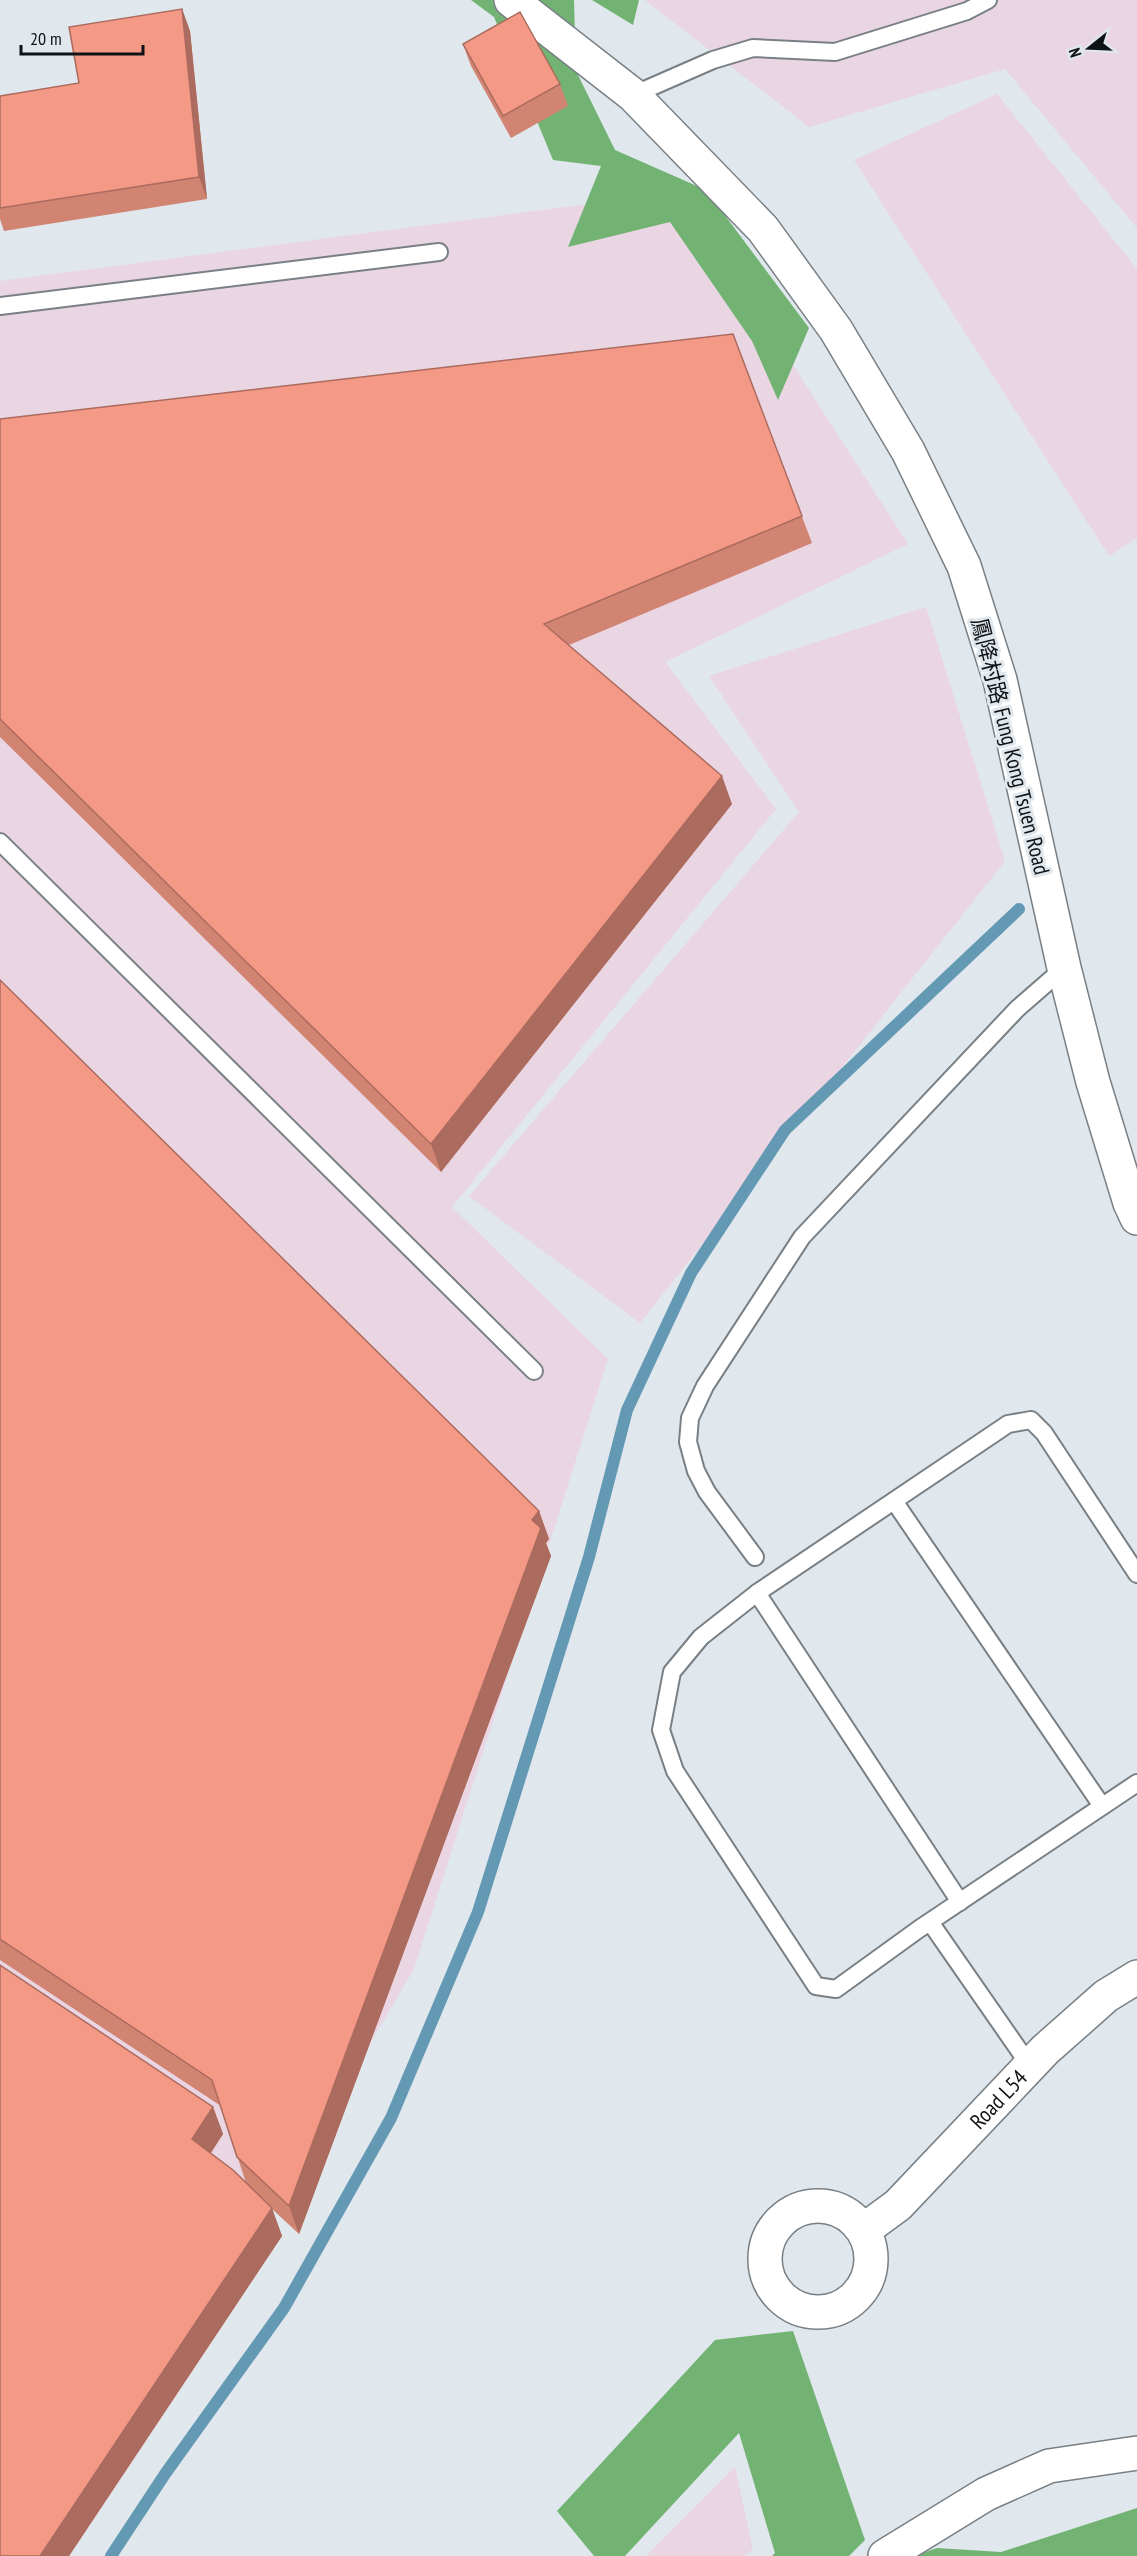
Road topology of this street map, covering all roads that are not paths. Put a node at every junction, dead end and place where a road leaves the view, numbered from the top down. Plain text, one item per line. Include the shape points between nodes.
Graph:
1 (511, 0) edge
2 (988, 0) edge
3 (633, 95) junction
4 (439, 252) dead end
5 (0, 306) edge
6 (0, 842) edge
7 (1064, 968) junction
8 (1137, 1218) edge
9 (534, 1371) dead end
10 (894, 1501) junction
11 (755, 1557) dead end
12 (1137, 1574) edge
13 (757, 1593) junction
14 (1137, 1783) edge
15 (1102, 1806) junction
16 (960, 1902) junction
17 (930, 1922) junction
18 (1137, 1977) edge
19 (1030, 2066) junction
20 (864, 2229) dead end
21 (1137, 2453) edge
22 (885, 2556) edge

1 - 3 street, 鳳降村路 Fung Kong Tsuen Road
2 - 3 lane via 967,11 835,52 753,48 713,60
3 - 7 street, 鳳降村路 Fung Kong Tsuen Road via 763,230 836,330 908,451 964,566 1000,680
4 - 5 lane
6 - 9 lane
7 - 8 street, 鳳降村路 Fung Kong Tsuen Road via 1093,1082
7 - 11 lane via 1017,1009 802,1237 705,1386 690,1418 688,1442 696,1471
10 - 12 lane via 1008,1424 1031,1420 1044,1433
10 - 13 lane
10 - 15 lane
13 - 16 lane
13 - 17 lane via 701,1637 672,1672 661,1730 675,1771 816,1986 836,1989
14 - 15 lane
15 - 16 lane
16 - 17 lane
17 - 19 lane
18 - 19 street, Road L54 via 1106,1995
19 - 20 street, Road L54 via 898,2205
21 - 22 street via 1049,2466 986,2494

